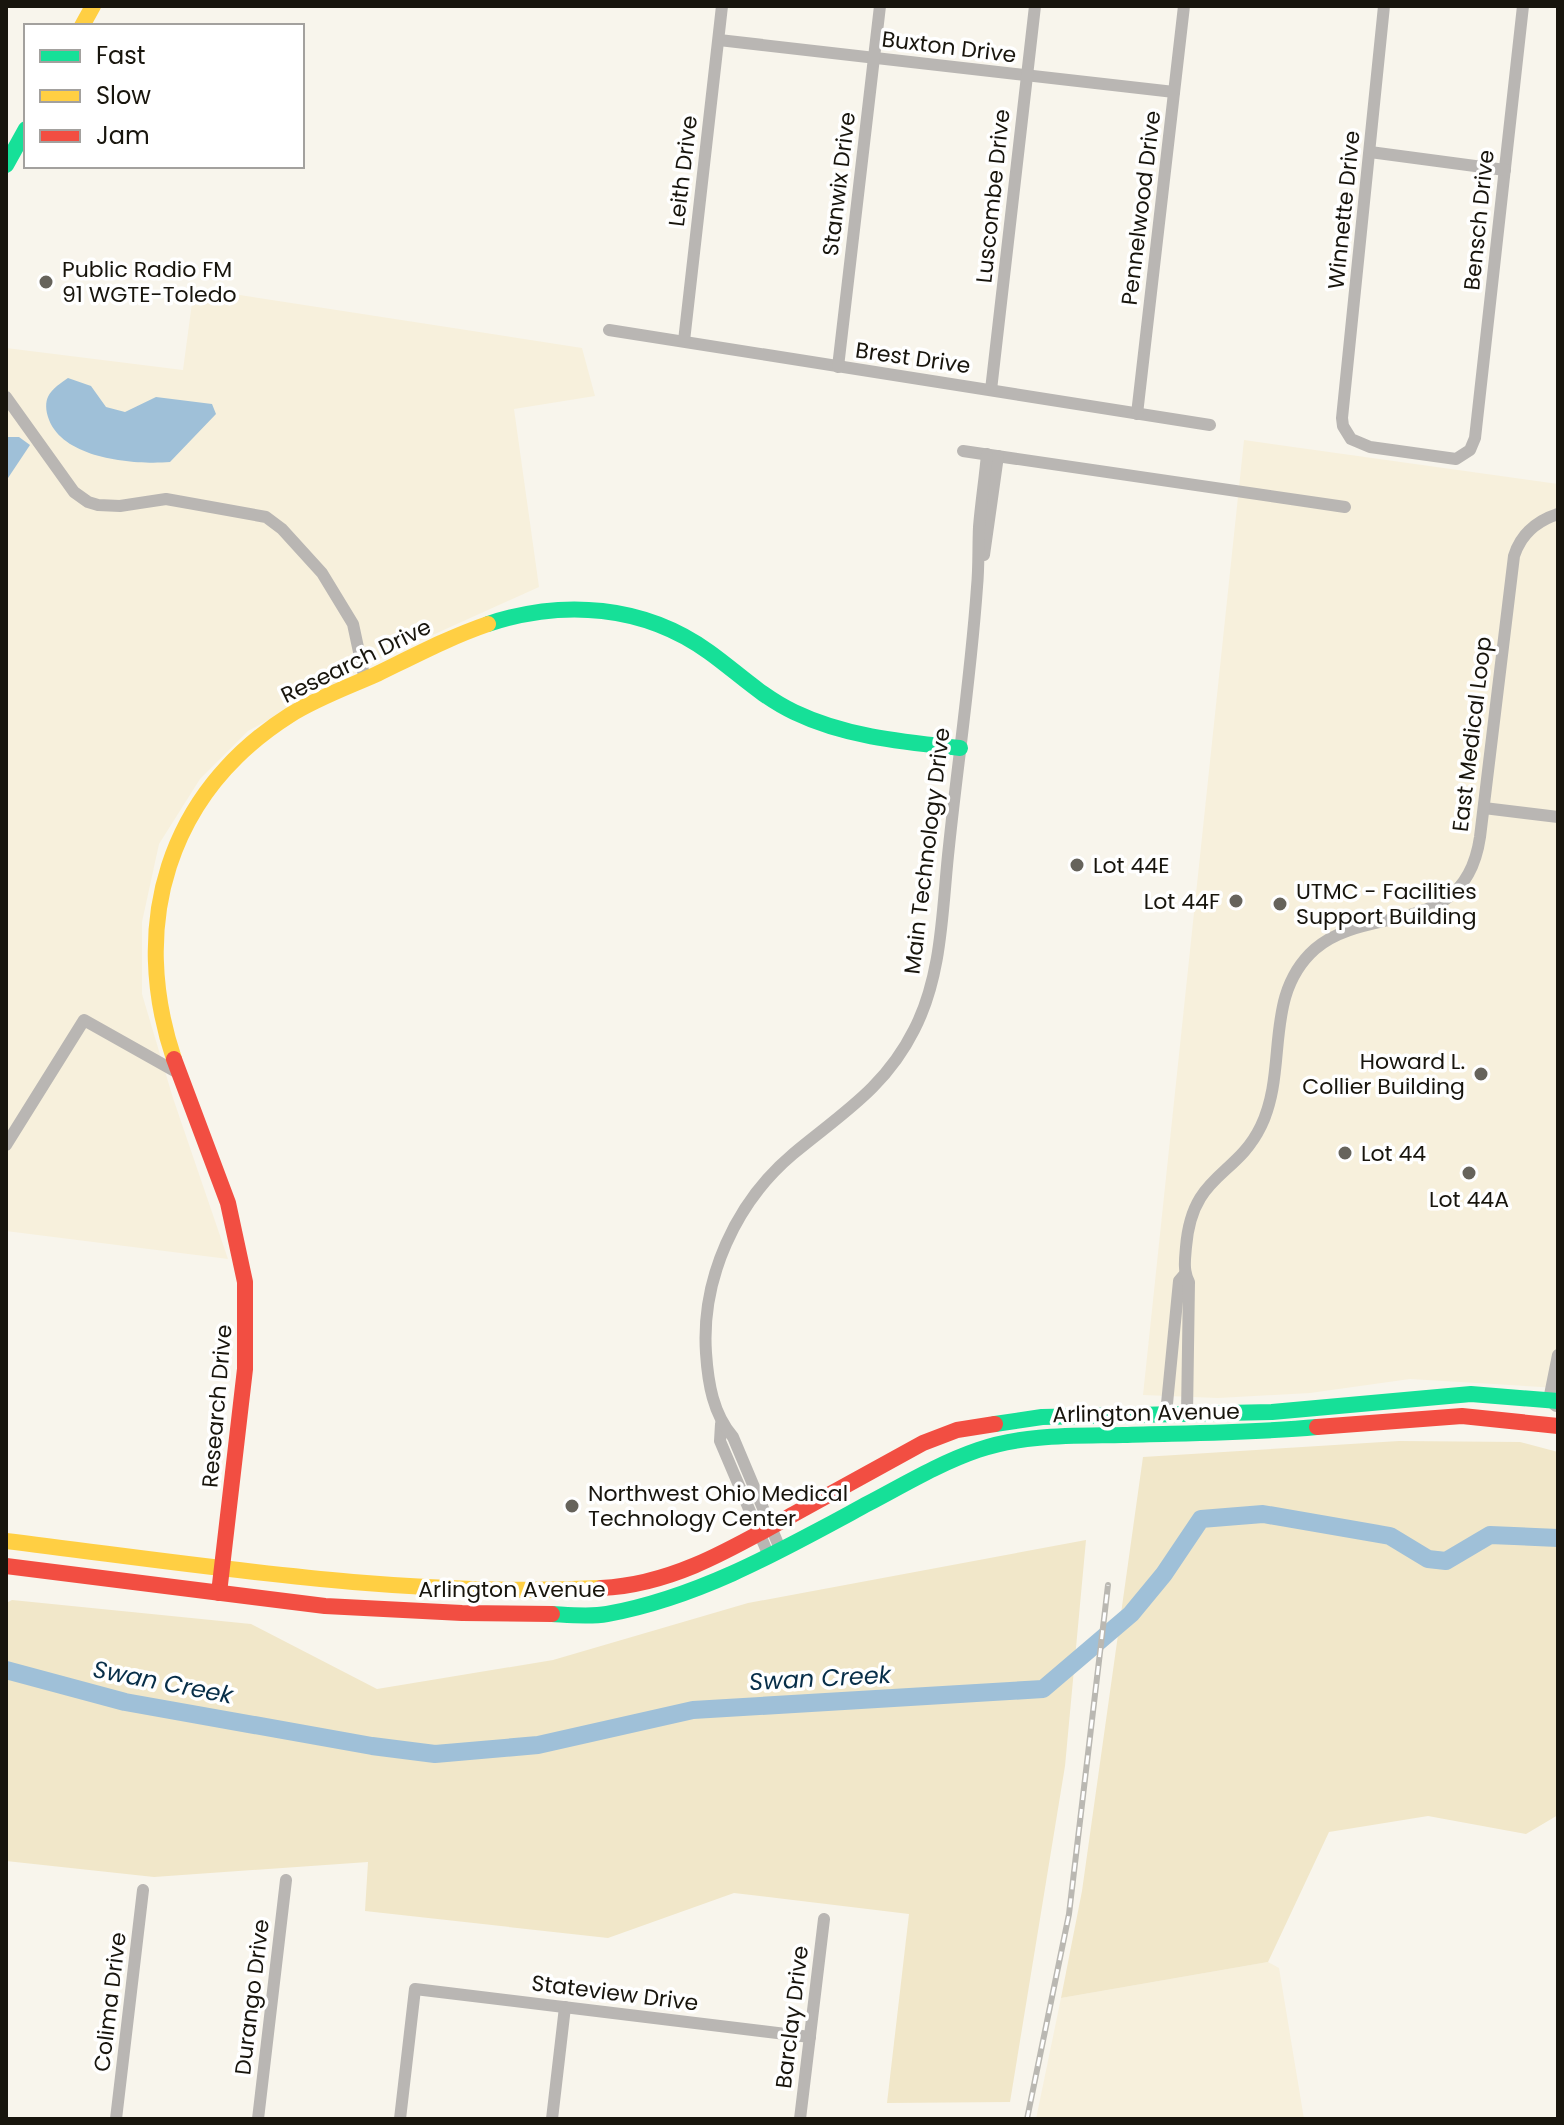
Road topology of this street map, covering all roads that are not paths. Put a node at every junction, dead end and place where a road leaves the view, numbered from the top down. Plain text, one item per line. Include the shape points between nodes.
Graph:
1 (93, 6) edge
2 (722, 6) edge
3 (880, 6) edge
4 (1035, 6) edge
5 (1184, 6) edge
6 (1384, 6) edge
7 (1523, 6) edge
8 (83, 24) edge
9 (719, 40) junction
10 (875, 58) junction
11 (1026, 76) junction
12 (1174, 92) junction
13 (24, 133) edge
14 (1370, 152) junction
15 (6, 165) edge
16 (1505, 170) junction
17 (609, 330) dead end
18 (684, 341) junction
19 (838, 367) junction
20 (991, 390) junction
21 (6, 397) edge
22 (1137, 414) junction
23 (1210, 425) dead end
24 (1475, 438) joint
25 (963, 451) dead end
26 (993, 455) junction
27 (1345, 507) dead end
28 (1558, 514) edge
29 (365, 680) junction
30 (960, 748) junction
31 (1484, 808) junction
32 (1558, 817) edge
33 (180, 1074) junction
34 (6, 1145) edge
35 (1185, 1274) junction
36 (1558, 1355) edge
37 (1555, 1403) edge
38 (1166, 1414) junction
39 (1187, 1414) junction
40 (1558, 1426) edge
41 (1016, 1440) junction
42 (764, 1531) junction
43 (6, 1541) edge
44 (6, 1550) edge
45 (79, 1550) junction
46 (775, 1554) junction
47 (6, 1566) edge
48 (222, 1568) junction
49 (219, 1593) junction
50 (286, 1880) dead end
51 (143, 1890) dead end
52 (824, 1919) dead end
53 (565, 2007) junction
54 (810, 2037) junction
55 (116, 2119) edge
56 (258, 2119) edge
57 (400, 2119) edge
58 (552, 2119) edge
59 (800, 2119) edge

1 - 8 street
2 - 9 street, Leith Drive
3 - 10 street, Stanwix Drive
4 - 11 street, Luscombe Drive
5 - 12 street, Pennelwood Drive
6 - 14 street, Winnette Drive
7 - 16 street, Bensch Drive
9 - 10 street, Buxton Drive
9 - 18 street, Leith Drive
10 - 11 street, Buxton Drive
10 - 19 street, Stanwix Drive
11 - 12 street, Buxton Drive
11 - 20 street, Luscombe Drive
12 - 22 street, Pennelwood Drive
13 - 15 street
14 - 16 street
14 - 24 street, Winnette Drive via 1343,426 1351,439 1370,447 1456,459 1470,450
16 - 24 street, Bensch Drive
17 - 18 street, Brest Drive
18 - 19 street, Brest Drive
19 - 20 street, Brest Drive
20 - 22 street, Brest Drive
21 - 29 street via 74,492 88,502 112,506 166,499 266,517 282,529 322,573 353,624
22 - 23 street, Brest Drive
25 - 26 street
26 - 27 street
26 - 30 street, Main Technology Drive via 989,527
28 - 31 street, East Medical Loop via 1530,529 1514,556
29 - 30 street, Research Drive via 495,620 552,609 607,611 681,635 770,698 823,725 875,738
29 - 33 street, Research Drive via 287,717 242,753 207,790 181,831 163,881 153,936 157,1002
30 - 42 street, Main Technology Drive via 936,963 914,1030 869,1093 765,1182 732,1231 708,1304 710,1382
31 - 32 street
31 - 35 street, East Medical Loop via 1475,856 1450,895 1419,914 1332,938 1296,971 1282,1003 1265,1116 1248,1146 1196,1205
33 - 34 street via 84,1020
33 - 48 street, Research Drive via 237,1235 246,1292 247,1352
35 - 38 street, East Medical Loop via 1179,1281
35 - 39 street, East Medical Loop
36 - 37 street
37 - 39 street, Arlington Avenue via 1471,1394
38 - 39 street, Arlington Avenue
38 - 42 street, Arlington Avenue via 1042,1417 957,1430 923,1443
39 - 41 street via 1168,1425 1061,1425
40 - 41 street, Arlington Avenue via 1462,1416 1272,1431
41 - 46 street, Arlington Avenue via 938,1466
42 - 46 street, Main Technology Drive
42 - 48 street, Arlington Avenue via 684,1570 593,1590 383,1585
43 - 45 street, Arlington Avenue
44 - 45 street
45 - 48 street, Arlington Avenue
46 - 49 street, Arlington Avenue via 715,1582 604,1615 364,1609
47 - 49 street, Arlington Avenue
48 - 49 street, Research Drive
50 - 56 street, Durango Drive
51 - 55 street, Colima Drive
52 - 54 street, Barclay Drive
53 - 54 street, Stateview Drive
53 - 57 street, Stateview Drive via 415,1989
53 - 58 street
54 - 59 street, Barclay Drive

